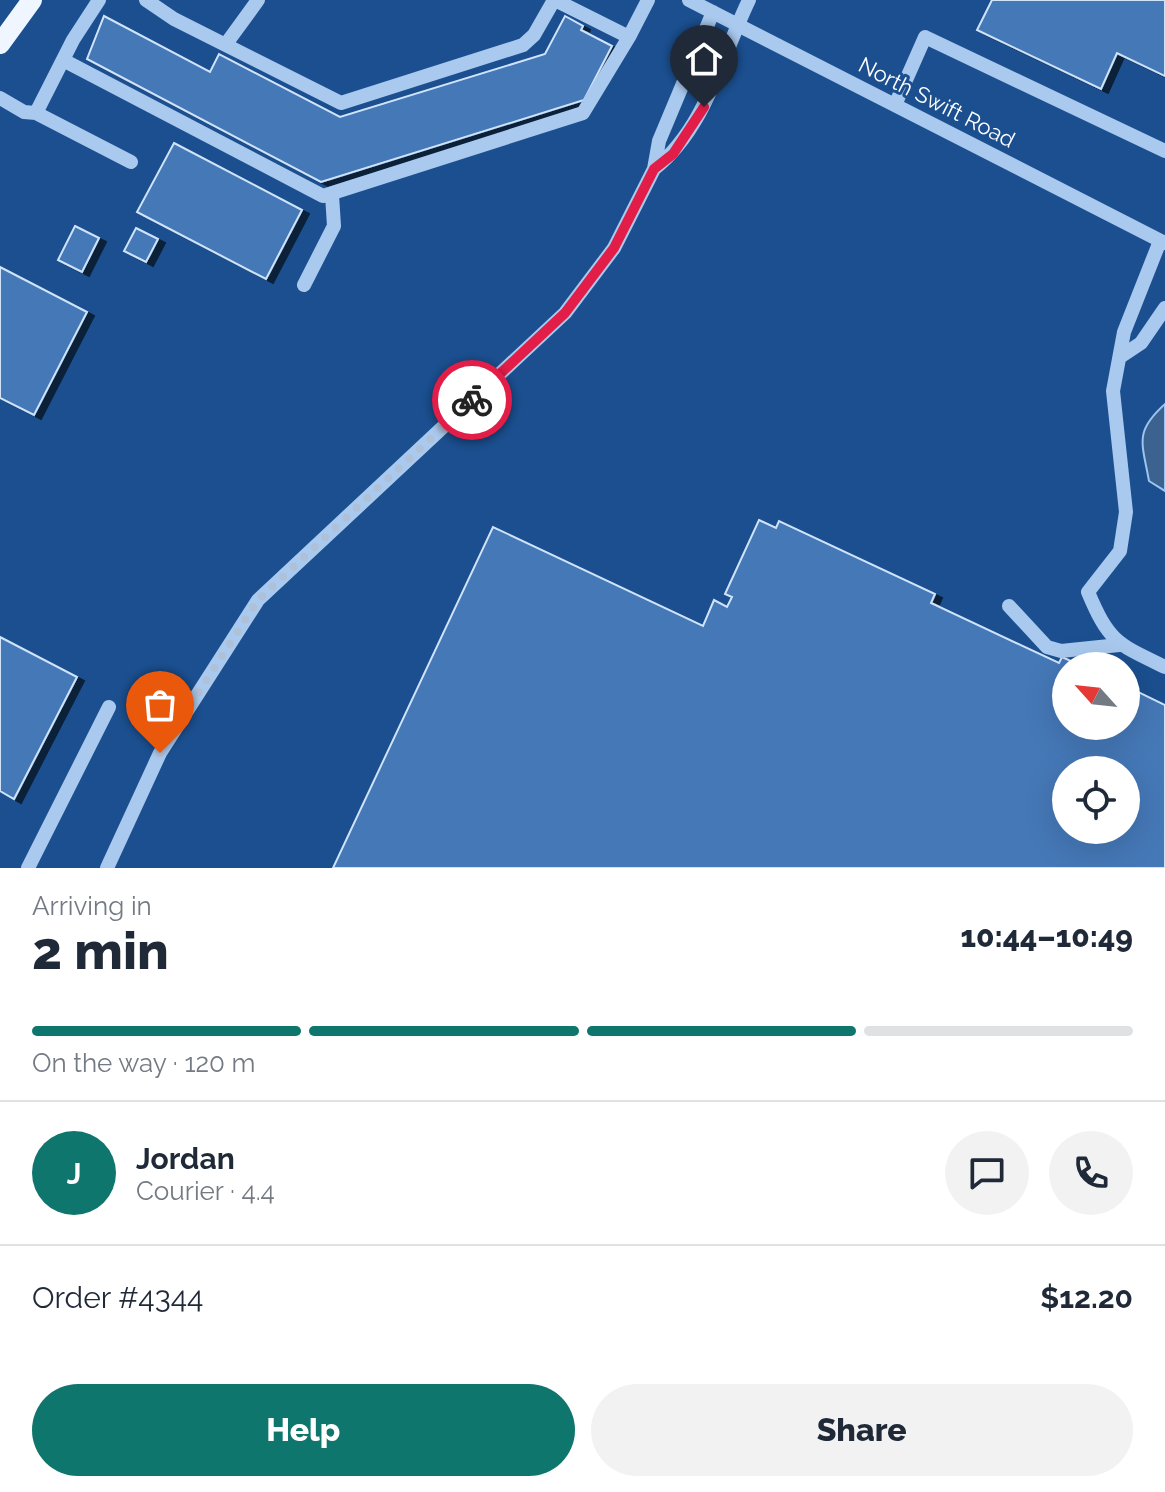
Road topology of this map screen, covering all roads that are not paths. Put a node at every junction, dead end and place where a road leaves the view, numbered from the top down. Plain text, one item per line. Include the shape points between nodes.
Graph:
1 (32, 0) edge
2 (99, 0) edge
3 (147, 0) edge
4 (258, 0) edge
5 (648, 0) edge
6 (689, 0) edge
7 (749, 0) edge
8 (550, 1) edge
9 (713, 12) junction
10 (737, 25) junction
11 (629, 37) junction
12 (0, 44) edge
13 (226, 44) junction
14 (63, 60) junction
15 (0, 98) edge
16 (895, 105) junction
17 (36, 113) junction
18 (1165, 151) edge
19 (131, 162) dead end
20 (654, 169) junction
21 (332, 195) junction
22 (1162, 242) edge
23 (304, 285) dead end
24 (1165, 308) edge
25 (1120, 357) junction
26 (1009, 606) dead end
27 (1119, 645) junction
28 (1165, 667) edge
29 (109, 707) dead end
30 (28, 868) edge
31 (107, 868) edge

1 - 12 main road
2 - 14 street
3 - 13 street
4 - 13 street
5 - 11 street
6 - 9 street, North Swift Road
7 - 10 street
8 - 11 street
8 - 13 street via 534,35 523,45 341,103
9 - 10 street, North Swift Road
9 - 20 street via 659,141
10 - 16 street, North Swift Road
10 - 20 street via 704,107 673,154
11 - 21 street via 583,113
14 - 17 street
14 - 21 street via 308,189
15 - 17 street
16 - 18 street via 925,37
16 - 22 street, North Swift Road
17 - 19 street
20 - 31 street via 614,248 565,313 258,600 160,753
21 - 23 street via 334,226
22 - 25 street via 1124,332
24 - 25 street via 1141,343
25 - 27 street via 1113,391 1126,512 1120,551 1088,592 1103,626
26 - 27 street via 1047,647 1061,651
27 - 28 street
29 - 30 street

